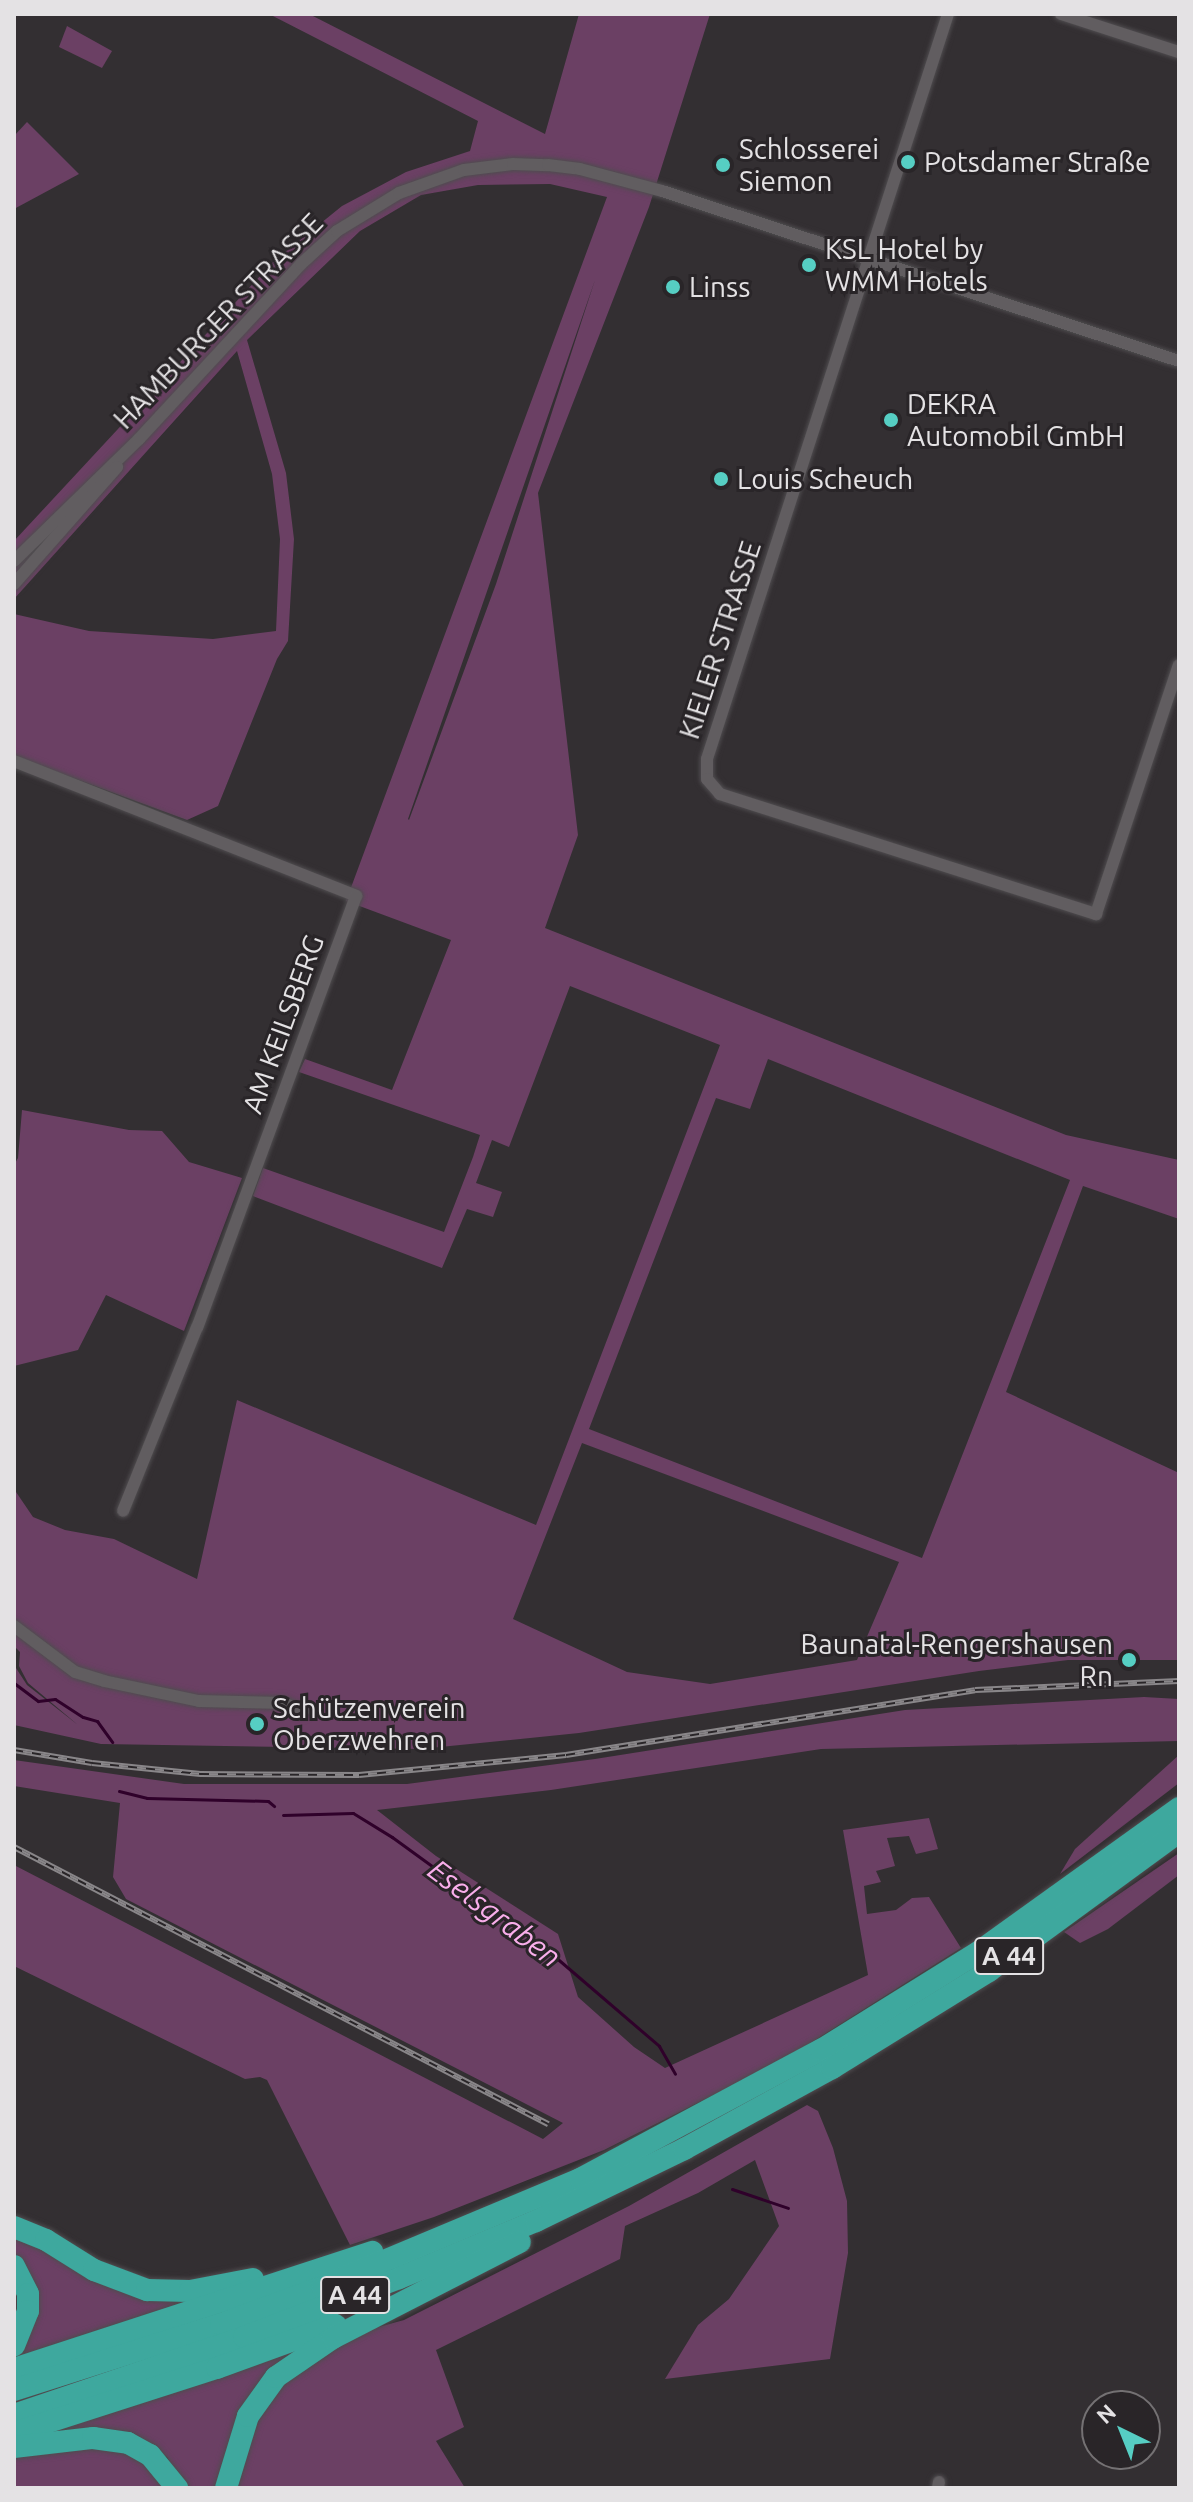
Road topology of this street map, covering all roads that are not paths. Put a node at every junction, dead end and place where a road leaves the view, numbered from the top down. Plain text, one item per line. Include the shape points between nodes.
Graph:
1 (948, 14) edge
2 (1061, 14) edge
3 (1179, 52) edge
4 (869, 259) junction
5 (1179, 361) edge
6 (139, 439) junction
7 (14, 561) edge
8 (14, 584) edge
9 (1179, 665) edge
10 (14, 761) edge
11 (123, 1511) dead end
12 (14, 1626) edge
13 (303, 1711) dead end
14 (1179, 1808) edge
15 (1179, 1832) edge
16 (679, 2140) junction
17 (14, 2227) edge
18 (353, 2259) junction
19 (14, 2266) edge
20 (426, 2289) junction
21 (14, 2345) edge
22 (14, 2369) edge
23 (14, 2390) edge
24 (14, 2415) edge
25 (14, 2433) edge
26 (14, 2447) edge
27 (177, 2488) edge
28 (226, 2488) edge

1 - 4 street
2 - 3 street
4 - 5 street, HAMBURGER STRASSE
4 - 6 street, HAMBURGER STRASSE via 580,169 513,164 444,175 375,205 337,231
4 - 9 street, KIELER STRASSE via 707,759 707,779 720,794 1096,914
6 - 7 street, HAMBURGER STRASSE
6 - 8 street
10 - 11 street, AM KEILSBERG via 356,896 197,1327
12 - 13 street via 75,1672 104,1681 199,1701 283,1703
14 - 16 highway, A 44 via 980,1951
15 - 16 highway, A 44 via 989,1971 832,2068
16 - 18 highway
16 - 20 highway via 602,2201
16 - 23 highway, A 44 via 322,2287
16 - 24 highway, A 44 via 536,2221 399,2278
17 - 18 highway via 112,2278 165,2293
18 - 22 highway
19 - 21 highway via 28,2294 28,2311
20 - 25 highway via 217,2368
20 - 28 highway via 333,2338 276,2377 248,2416
26 - 27 highway via 93,2438 128,2443 150,2455

